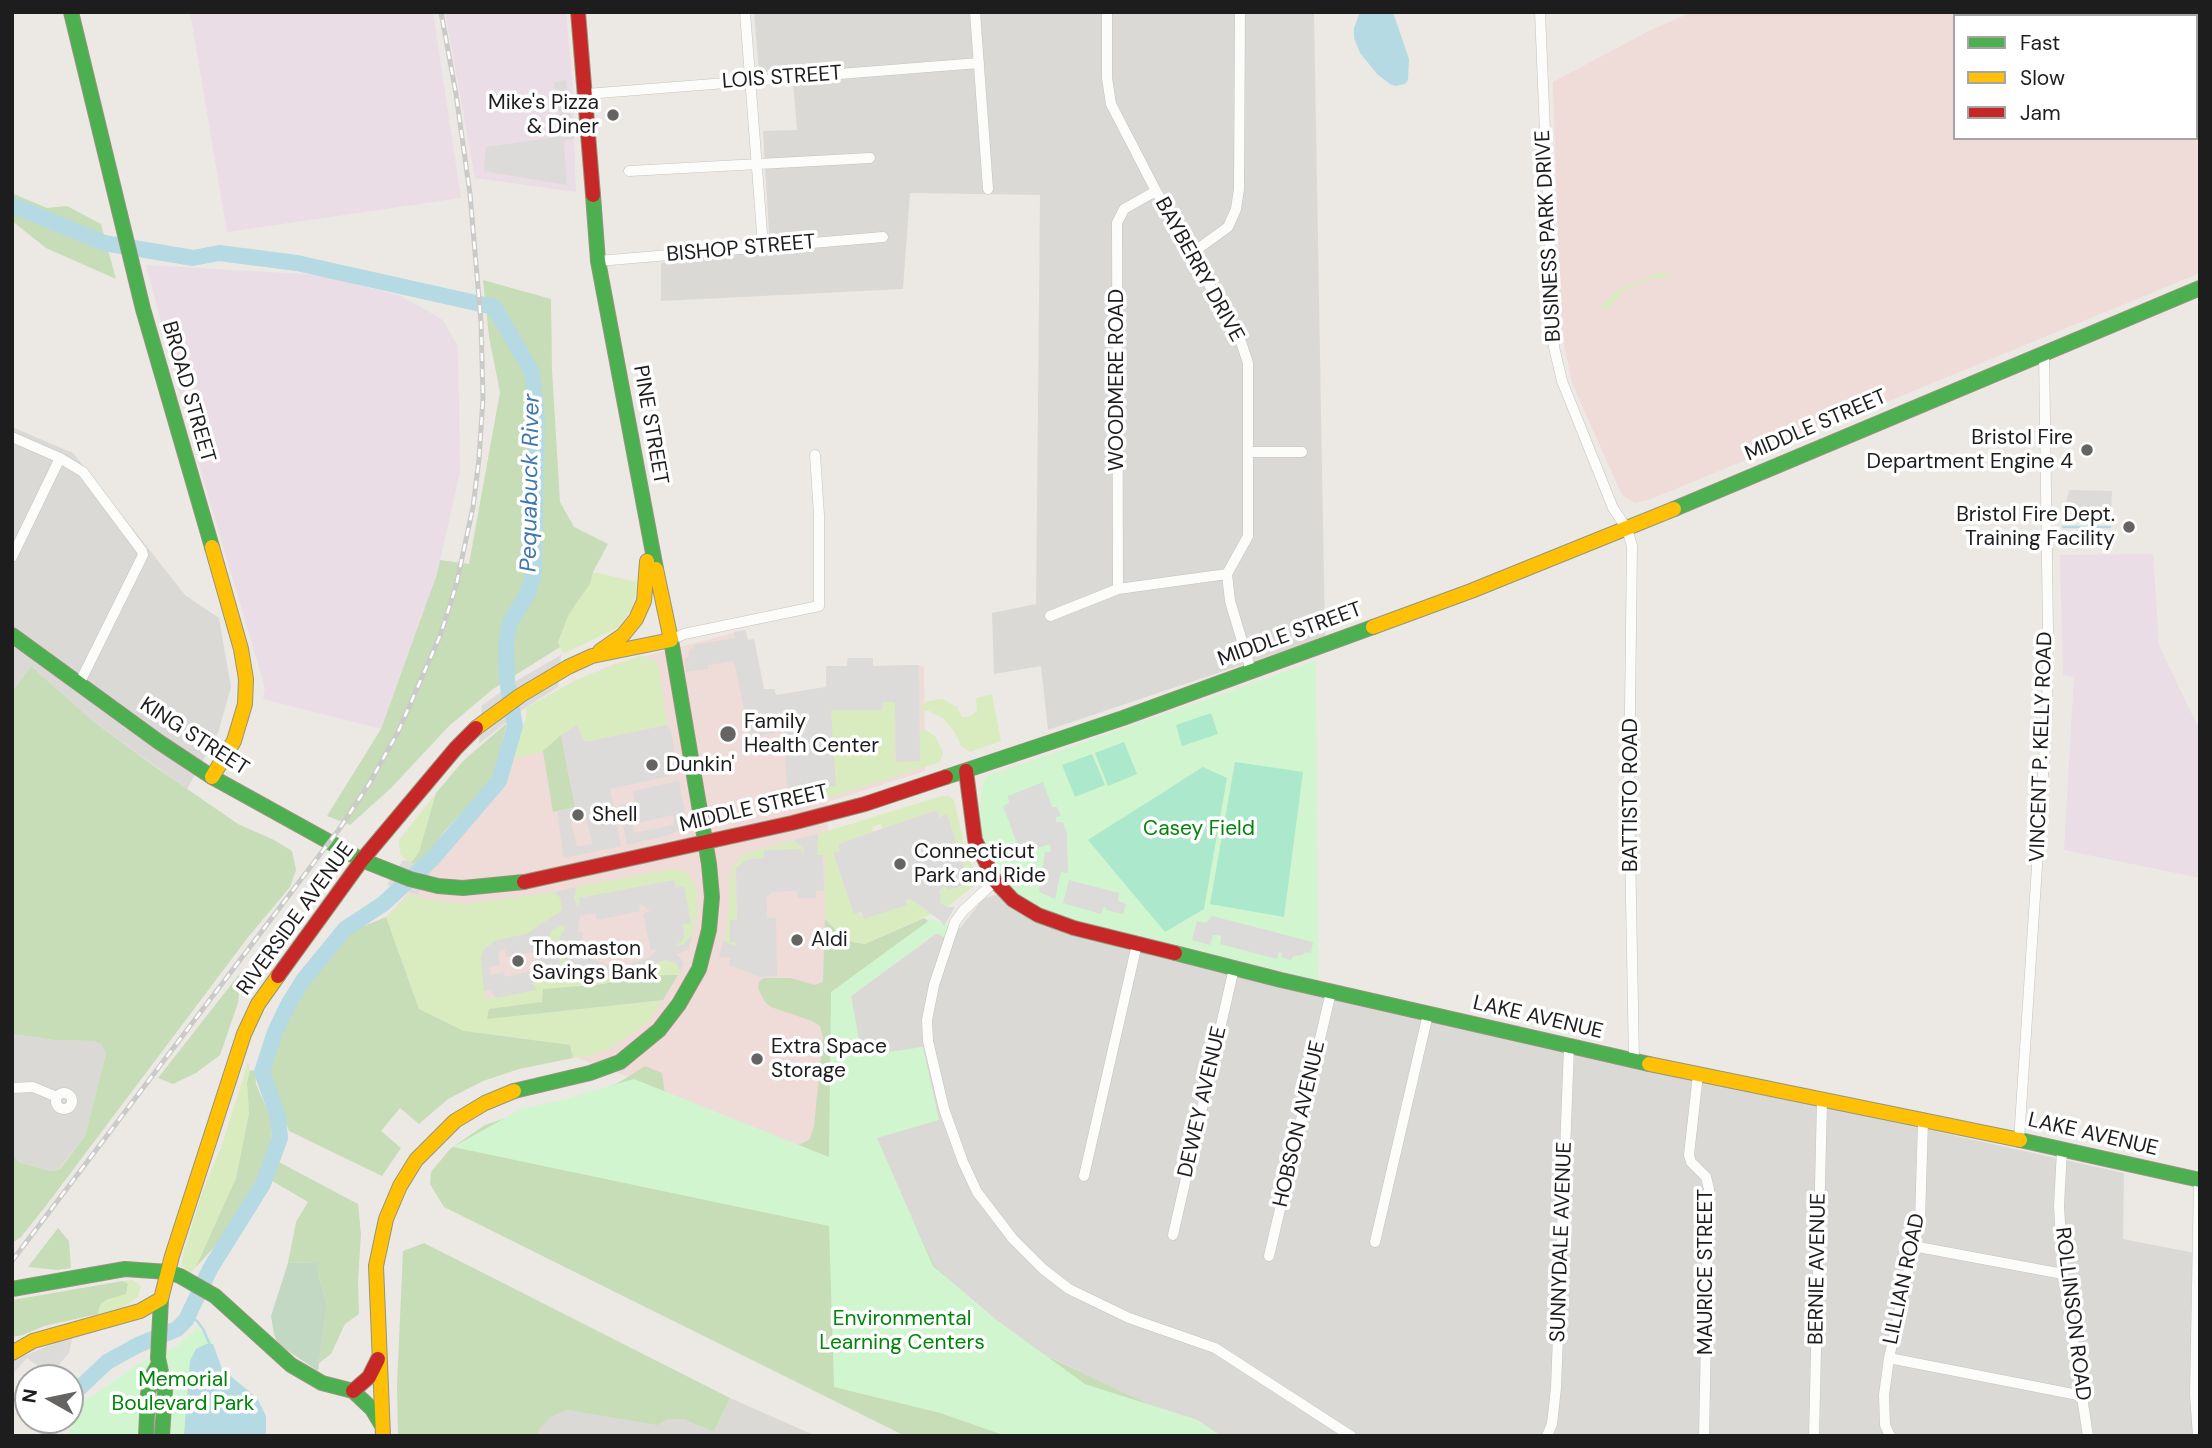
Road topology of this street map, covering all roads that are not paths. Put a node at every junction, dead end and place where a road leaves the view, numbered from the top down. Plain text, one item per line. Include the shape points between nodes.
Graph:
1 (71, 12) edge
2 (578, 12) edge
3 (745, 12) edge
4 (975, 12) edge
5 (1107, 12) edge
6 (1240, 12) edge
7 (1540, 12) edge
8 (979, 63) junction
9 (750, 80) junction
10 (586, 94) junction
11 (870, 158) dead end
12 (756, 164) junction
13 (629, 171) dead end
14 (988, 189) dead end
15 (1156, 191) junction
16 (883, 237) dead end
17 (763, 246) junction
18 (1192, 253) junction
19 (598, 261) junction
20 (2200, 288) edge
21 (2044, 353) junction
22 (12, 437) edge
23 (1249, 452) junction
24 (1302, 452) dead end
25 (816, 455) dead end
26 (60, 458) junction
27 (647, 526) junction
28 (1627, 529) junction
29 (12, 557) edge
30 (1227, 574) junction
31 (1118, 589) junction
32 (1050, 616) dead end
33 (12, 635) edge
34 (671, 640) junction
35 (593, 656) junction
36 (1251, 671) junction
37 (79, 684) junction
38 (966, 771) junction
39 (212, 776) junction
40 (706, 843) junction
41 (362, 860) junction
42 (995, 881) junction
43 (1137, 944) junction
44 (1234, 968) junction
45 (1331, 992) junction
46 (1428, 1014) junction
47 (1569, 1046) junction
48 (1634, 1061) junction
49 (1698, 1074) junction
50 (12, 1088) edge
51 (57, 1097) dead end
52 (1822, 1101) junction
53 (1923, 1121) junction
54 (2018, 1140) junction
55 (2062, 1150) junction
56 (1084, 1176) dead end
57 (2199, 1180) edge
58 (1173, 1235) dead end
59 (1375, 1242) dead end
60 (1913, 1246) junction
61 (1269, 1256) dead end
62 (168, 1272) junction
63 (2063, 1274) junction
64 (12, 1289) edge
65 (162, 1299) junction
66 (12, 1353) edge
67 (379, 1358) junction
68 (1889, 1358) junction
69 (158, 1361) junction
70 (353, 1391) junction
71 (2082, 1396) junction
72 (382, 1431) edge
73 (146, 1436) edge
74 (162, 1436) edge
75 (1351, 1436) edge
76 (1548, 1436) edge
77 (1704, 1436) edge
78 (1814, 1436) edge
79 (1890, 1436) edge
80 (2088, 1436) edge
81 (2198, 1436) edge

1 - 39 main road, BROAD STREET via 131,263 246,679 245,704 234,741
2 - 10 main road, PINE STREET
3 - 9 street
4 - 8 street
5 - 15 street, BAYBERRY DRIVE via 1111,104
6 - 18 street via 1236,209 1228,227
7 - 28 street, BUSINESS PARK DRIVE via 1554,347 1562,381 1613,508
8 - 9 street, LOIS STREET
8 - 14 street
9 - 10 street, LOIS STREET
9 - 12 street
10 - 19 main road, PINE STREET
11 - 12 street
12 - 13 street
12 - 17 street
15 - 18 street, BAYBERRY DRIVE
15 - 31 street, WOODMERE ROAD via 1124,209 1116,223
16 - 17 street, BISHOP STREET
17 - 19 street, BISHOP STREET
18 - 23 street, BAYBERRY DRIVE via 1240,339 1248,363
19 - 27 main road, PINE STREET
20 - 21 main road, MIDDLE STREET
21 - 28 main road, MIDDLE STREET
21 - 54 street, VINCENT P. KELLY ROAD via 2047,714
22 - 26 street
23 - 24 street
23 - 30 street, BAYBERRY DRIVE via 1248,536
25 - 34 street via 819,606
26 - 29 street
26 - 37 street via 87,477 143,555
27 - 34 main road, PINE STREET
27 - 35 main road via 644,601 622,635
28 - 36 main road, MIDDLE STREET
28 - 48 street, BATTISTO ROAD via 1632,546 1629,792
30 - 31 street
30 - 36 street via 1230,601
31 - 32 street
33 - 37 main road, KING STREET
34 - 35 main road, RIVERSIDE AVENUE
34 - 40 main road, PINE STREET
35 - 41 main road, RIVERSIDE AVENUE via 521,695 481,724 437,768
36 - 38 main road, MIDDLE STREET
37 - 39 main road, KING STREET
38 - 40 main road, MIDDLE STREET via 865,804
38 - 42 main road, LAKE AVENUE via 975,840
39 - 41 main road, KING STREET
40 - 41 main road, MIDDLE STREET via 515,884 463,888 425,883
40 - 67 main road, PINE STREET via 712,897 707,939 699,969 659,1030 620,1062 521,1088 485,1103 455,1121 416,1160 400,1186 379,1244
41 - 62 main road, RIVERSIDE AVENUE via 253,1014
42 - 43 main road, LAKE AVENUE via 1013,900 1044,918
42 - 75 street via 955,922 927,1020 944,1109 977,1192 1013,1239 1069,1289 1129,1318 1215,1348
43 - 44 main road, LAKE AVENUE
43 - 56 street
44 - 45 main road, LAKE AVENUE
44 - 58 street, DEWEY AVENUE
45 - 46 main road, LAKE AVENUE
45 - 61 street, HOBSON AVENUE
46 - 47 main road, LAKE AVENUE
46 - 59 street
47 - 48 main road, LAKE AVENUE
47 - 76 street, SUNNYDALE AVENUE via 1555,1407
48 - 49 main road, LAKE AVENUE
49 - 52 main road, LAKE AVENUE
49 - 77 street, MAURICE STREET via 1689,1155 1709,1189
50 - 51 street via 33,1087
52 - 53 main road, LAKE AVENUE
52 - 78 street, BERNIE AVENUE
53 - 54 main road, LAKE AVENUE
53 - 60 street, LILLIAN ROAD via 1920,1220
54 - 55 main road, LAKE AVENUE
55 - 57 main road, LAKE AVENUE
55 - 63 street, ROLLINSON ROAD
57 - 81 street
60 - 63 street
60 - 68 street, LILLIAN ROAD
62 - 64 main road via 125,1269
62 - 65 main road, RIVERSIDE AVENUE
62 - 70 main road via 215,1296 291,1365 321,1383
63 - 71 street, ROLLINSON ROAD
65 - 66 main road via 128,1315 33,1340
65 - 69 main road, RIVERSIDE AVENUE
67 - 70 main road via 369,1377
67 - 72 main road, PINE STREET
68 - 71 street
68 - 79 street, LILLIAN ROAD via 1884,1395
69 - 73 main road via 148,1394
69 - 74 main road via 165,1391
70 - 72 main road via 372,1409
71 - 80 street, ROLLINSON ROAD

